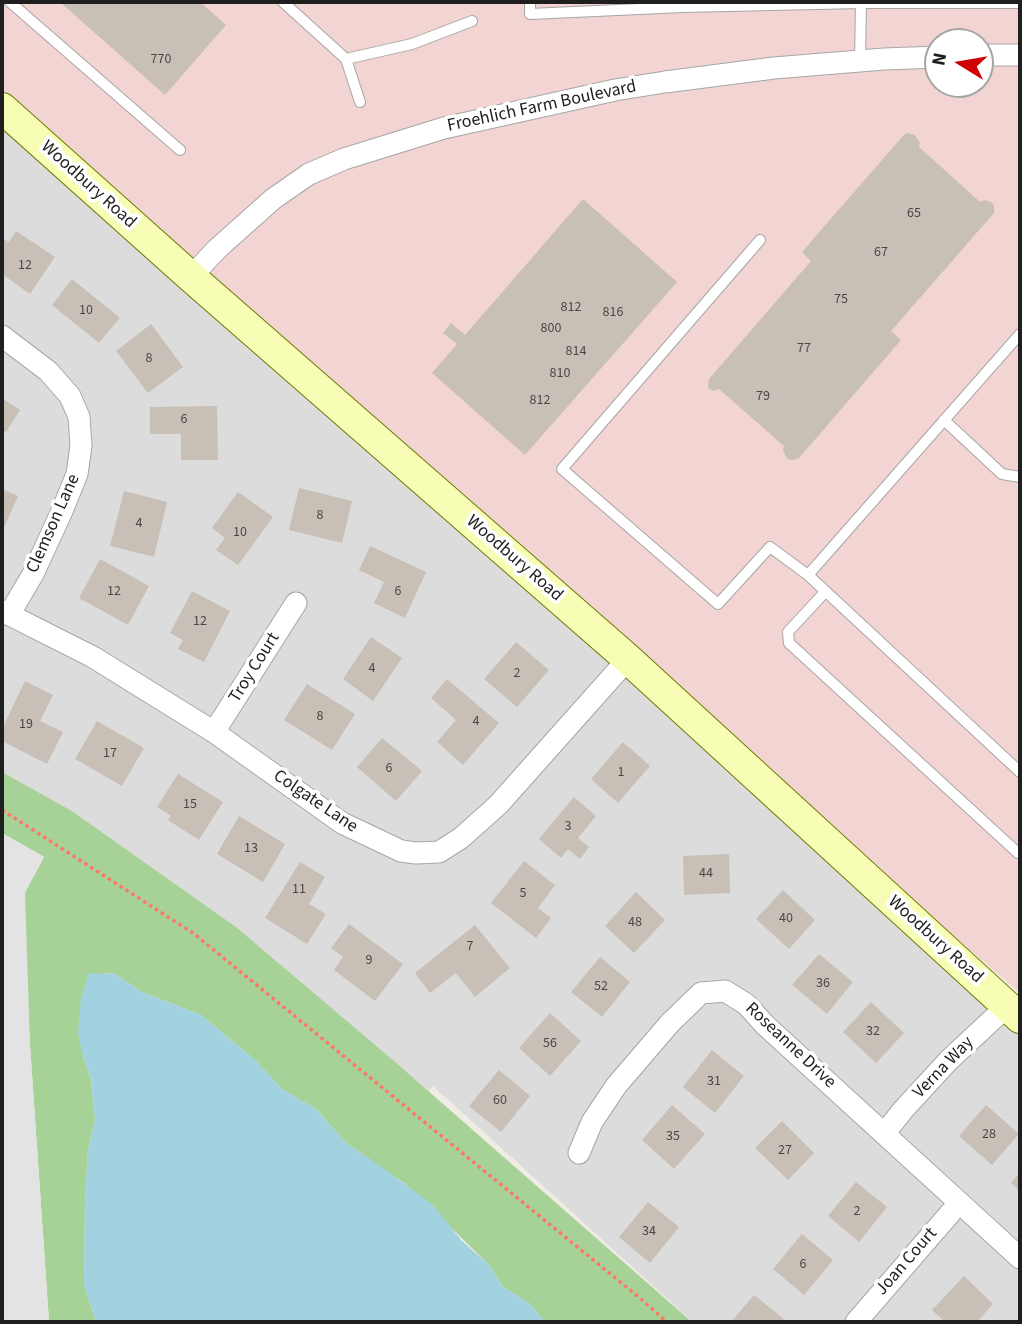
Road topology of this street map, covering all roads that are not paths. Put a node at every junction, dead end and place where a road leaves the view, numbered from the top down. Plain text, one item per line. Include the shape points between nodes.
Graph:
1 (10, 2) edge
2 (283, 2) edge
3 (530, 2) edge
4 (861, 2) edge
5 (1020, 3) edge
6 (472, 21) dead end
7 (994, 55) edge
8 (1020, 55) edge
9 (924, 58) edge
10 (346, 60) junction
11 (860, 61) junction
12 (360, 102) dead end
13 (2, 108) edge
14 (180, 149) dead end
15 (760, 240) dead end
16 (191, 277) junction
17 (1020, 334) edge
18 (2, 336) edge
19 (944, 420) junction
20 (1020, 477) edge
21 (808, 575) junction
22 (825, 592) junction
23 (296, 603) dead end
24 (6, 613) edge
25 (628, 659) junction
26 (214, 732) junction
27 (1020, 772) edge
28 (1020, 853) edge
29 (1013, 1008) edge
30 (884, 1134) junction
31 (579, 1153) dead end
32 (958, 1203) junction
33 (1020, 1258) edge
34 (856, 1322) edge

1 - 14 lane
2 - 10 lane
3 - 4 lane via 530,14
4 - 5 lane
4 - 11 lane
6 - 10 lane via 412,44
7 - 8 street
9 - 11 street, Froehlich Farm Boulevard
10 - 12 lane
11 - 16 street, Froehlich Farm Boulevard via 615,90 444,128 344,159 309,174 273,199
13 - 16 main road, Woodbury Road
15 - 21 lane via 562,469 718,604 771,547
16 - 25 main road, Woodbury Road
17 - 19 lane
18 - 24 street, Clemson Lane via 48,371 70,396 79,417 81,446 77,474 62,511 33,574
19 - 20 lane via 1002,474
19 - 21 lane
21 - 22 lane
22 - 27 lane
22 - 28 lane via 789,632 789,643
23 - 26 street, Troy Court
24 - 26 street, Colgate Lane via 93,657
25 - 26 street, Colgate Lane via 498,805 439,852 401,851 342,823
25 - 29 main road, Woodbury Road
29 - 30 street, Verna Way via 949,1060
30 - 31 street, Roseanne Drive via 746,1003 725,991 701,993 670,1023 616,1086 592,1122
30 - 32 street, Roseanne Drive
32 - 33 street, Roseanne Drive
32 - 34 street, Joan Court

